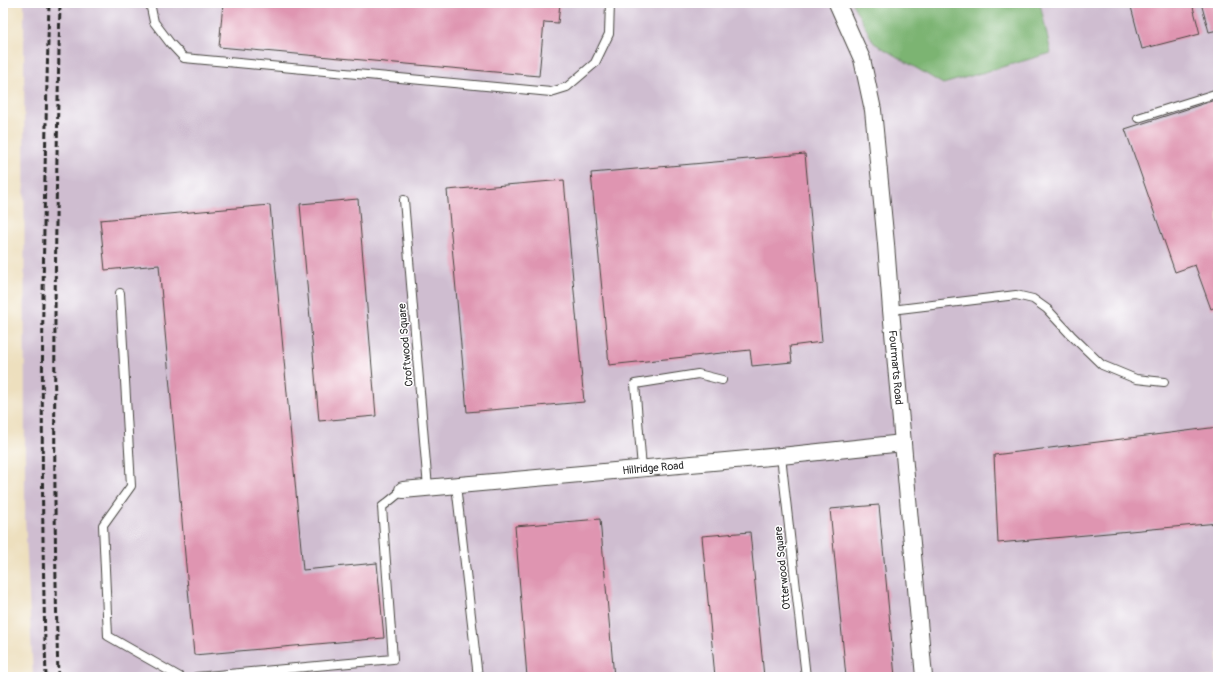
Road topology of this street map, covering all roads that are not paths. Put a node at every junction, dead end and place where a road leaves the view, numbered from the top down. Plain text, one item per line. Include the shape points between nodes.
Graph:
1 (150, 3) edge
2 (610, 3) edge
3 (837, 3) edge
4 (1218, 93) edge
5 (1138, 118) dead end
6 (404, 200) dead end
7 (120, 293) dead end
8 (891, 310) junction
9 (722, 380) dead end
10 (1164, 382) dead end
11 (903, 443) junction
12 (781, 456) junction
13 (642, 468) junction
14 (456, 485) junction
15 (428, 488) junction
16 (403, 490) joint
17 (180, 677) edge
18 (196, 677) edge
19 (478, 677) edge
20 (806, 677) edge
21 (924, 677) edge

1 - 2 lane via 154,22 184,58 550,92 566,87 595,63 609,34
3 - 8 street, Fourmarts Road via 862,59 873,110
4 - 5 lane
6 - 15 lane, Croftwood Square
7 - 17 lane via 131,486 103,524 108,636
8 - 10 lane via 1016,295 1033,299 1047,309 1102,365 1136,379
8 - 11 street, Fourmarts Road
9 - 13 lane via 698,374 635,384
11 - 12 street, Hillridge Road
11 - 21 street, Fourmarts Road
12 - 13 street, Hillridge Road
12 - 20 lane, Otterwood Square
13 - 14 street, Hillridge Road
14 - 15 street, Hillridge Road
14 - 19 lane
15 - 16 street, Hillridge Road
16 - 18 lane via 382,507 393,659

